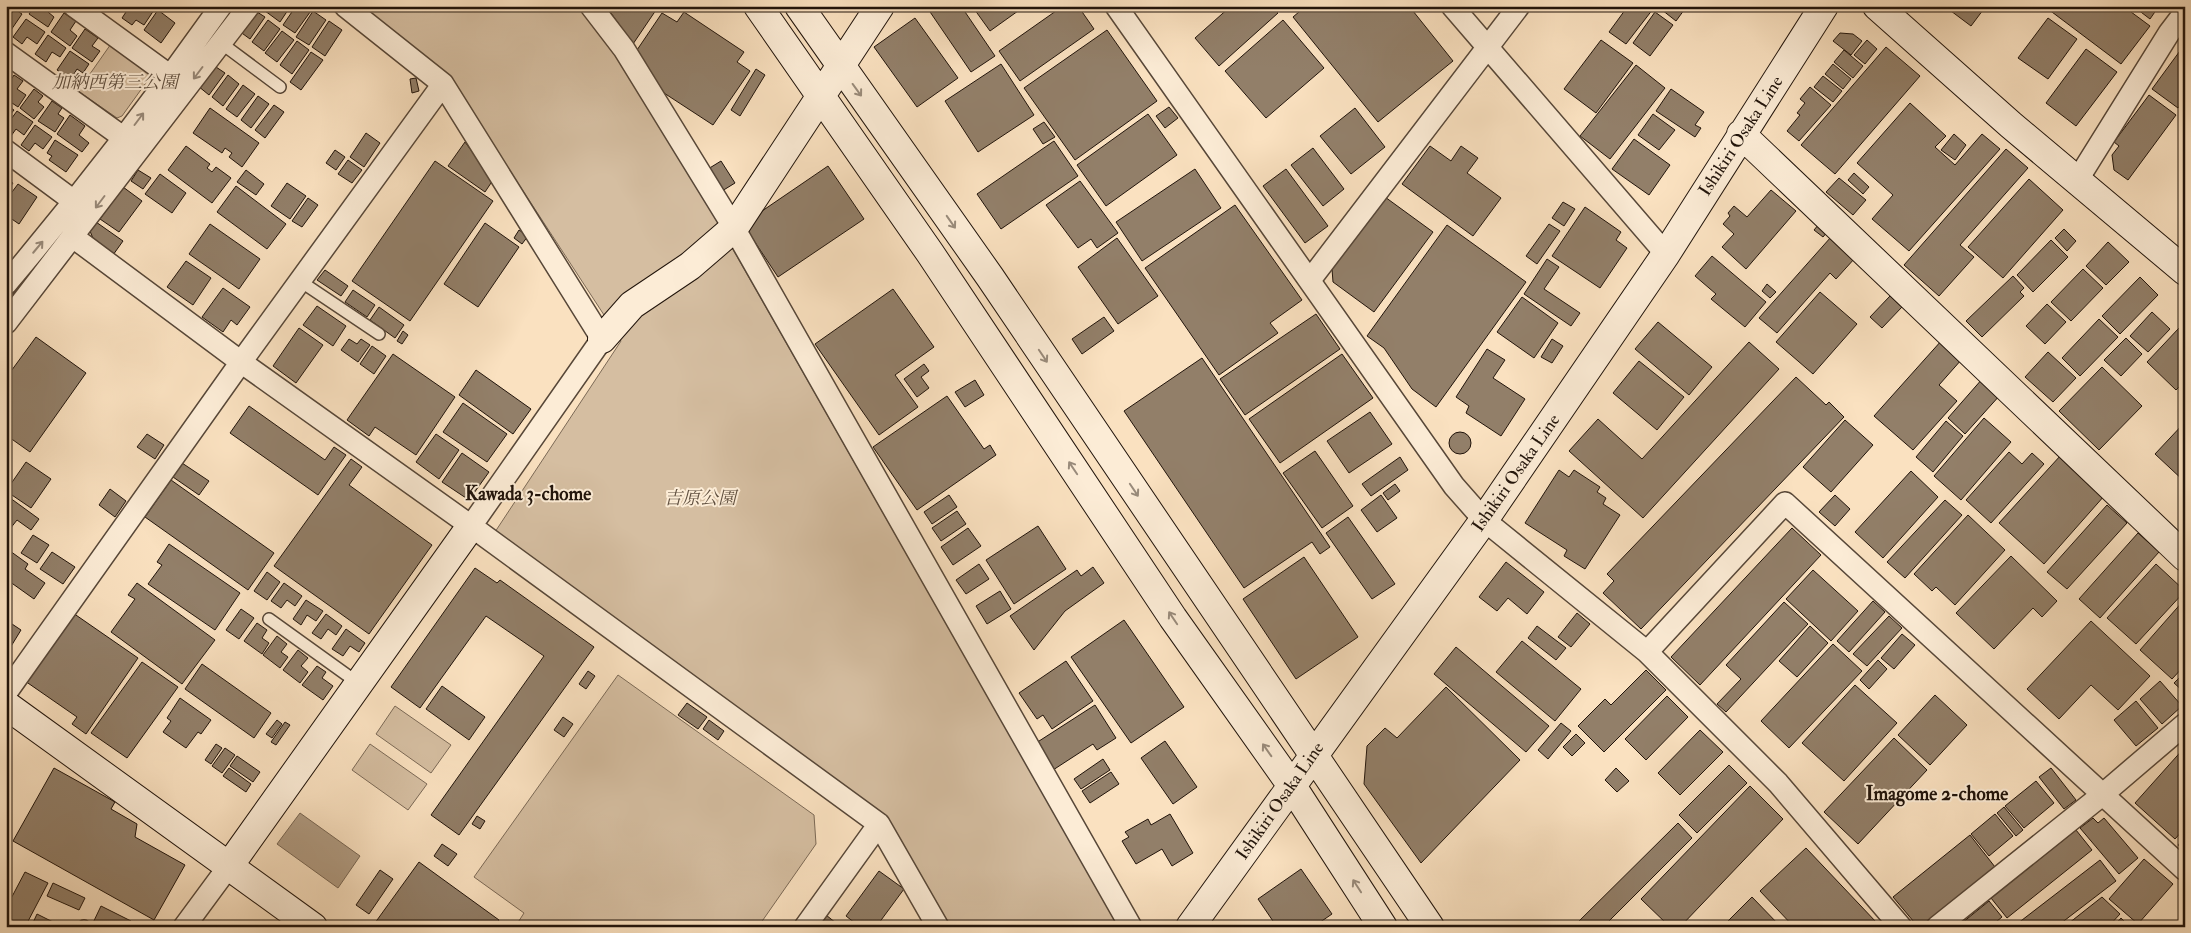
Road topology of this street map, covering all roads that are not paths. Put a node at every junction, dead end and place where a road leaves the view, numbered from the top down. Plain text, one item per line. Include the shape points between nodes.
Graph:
1 (74, 6) edge
2 (221, 6) edge
3 (249, 6) edge
4 (345, 6) edge
5 (591, 6) edge
6 (758, 6) edge
7 (799, 6) edge
8 (880, 6) edge
9 (1116, 6) edge
10 (1452, 6) edge
11 (1519, 6) edge
12 (1824, 6) edge
13 (1877, 6) edge
14 (2185, 12) edge
15 (221, 43) junction
16 (1488, 48) junction
17 (6, 53) edge
18 (841, 67) junction
19 (172, 75) junction
20 (443, 84) junction
21 (280, 87) dead end
22 (822, 98) junction
23 (1741, 134) junction
24 (124, 138) junction
25 (6, 152) edge
26 (2078, 179) junction
27 (75, 202) junction
28 (734, 228) junction
29 (73, 237) junction
30 (1666, 254) junction
31 (2185, 271) edge
32 (1310, 280) junction
33 (300, 281) junction
34 (6, 284) edge
35 (6, 323) edge
36 (379, 334) dead end
37 (602, 339) junction
38 (241, 362) junction
39 (1484, 520) junction
40 (471, 526) junction
41 (2185, 557) edge
42 (269, 619) dead end
43 (1648, 652) junction
44 (358, 683) junction
45 (6, 693) edge
46 (6, 705) edge
47 (2185, 724) edge
48 (1313, 755) junction
49 (1292, 786) junction
50 (2102, 794) junction
51 (879, 824) junction
52 (229, 866) junction
53 (2185, 870) edge
54 (184, 927) edge
55 (313, 927) edge
56 (805, 927) edge
57 (938, 927) edge
58 (1131, 927) edge
59 (1190, 927) edge
60 (1383, 927) edge
61 (1430, 927) edge
62 (1901, 927) edge
63 (1937, 927) edge

1 - 19 street
2 - 19 street
3 - 15 street
4 - 20 street
5 - 28 street via 624,49
6 - 22 street
7 - 18 street
8 - 18 street
9 - 32 street
10 - 16 street
11 - 16 street
12 - 23 street, Ishikiri Osaka Line
13 - 26 street
14 - 26 street
15 - 21 lane
15 -> 29 street
16 - 30 street
16 - 32 street
17 - 24 street
18 - 22 street
18 -> 48 street via 996,285
24 -> 19 street
20 - 33 street
20 - 37 street
22 - 28 street
49 -> 22 street via 1173,618 930,253
23 - 30 street, Ishikiri Osaka Line
23 - 41 street
24 - 27 street
25 - 27 street
26 - 31 street
34 -> 27 street
28 - 37 street via 690,266 632,305
28 - 58 street
29 - 35 street
29 - 38 street
30 - 39 street, Ishikiri Osaka Line
32 - 39 street via 1454,486
33 - 36 lane
33 - 38 street
37 - 40 street
38 - 40 street
38 - 45 street
39 - 43 street
39 - 48 street, Ishikiri Osaka Line
40 - 44 street
40 - 51 street
42 - 44 lane
43 - 50 street via 1785,503
43 - 62 street via 1778,783
44 - 52 street
46 - 52 street
47 - 50 street
48 - 49 street, Ishikiri Osaka Line
48 - 61 street
49 - 59 street, Ishikiri Osaka Line
60 -> 49 street
50 - 53 street
50 - 63 street
51 - 56 street
51 - 57 street
52 - 54 street
52 - 55 street

